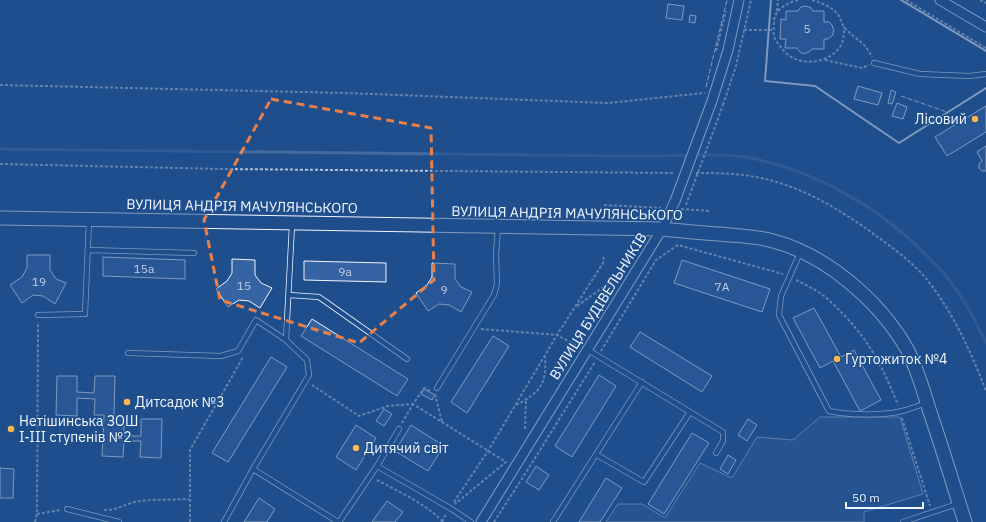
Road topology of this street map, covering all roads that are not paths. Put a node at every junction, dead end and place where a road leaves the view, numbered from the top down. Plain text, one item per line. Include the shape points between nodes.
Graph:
1 (739, 0) edge
2 (940, 0) edge
3 (986, 27) edge
4 (874, 63) road end
5 (986, 74) edge
6 (0, 218) edge
7 (89, 219) junction
8 (292, 223) junction
9 (498, 226) junction
10 (662, 229) junction
11 (88, 250) junction
12 (800, 251) junction
13 (194, 253) dead end
14 (289, 295) junction
15 (38, 315) road end
16 (286, 340) junction
17 (588, 350) junction
18 (128, 353) dead end
19 (407, 359) dead end
20 (642, 382) junction
21 (437, 388) dead end
22 (927, 403) junction
23 (690, 412) junction
24 (399, 429) road end
25 (716, 453) dead end
26 (596, 455) junction
27 (377, 466) junction
28 (253, 469) junction
29 (959, 504) junction
30 (66, 509) road end
31 (119, 522) edge
32 (224, 522) edge
33 (339, 522) edge
34 (471, 522) edge
35 (480, 522) edge
36 (553, 522) edge
37 (903, 522) edge
38 (965, 522) edge

1 - 10 street, ВУЛИЦЯ БУДІВЕЛЬНИКІВ, bridge via 728,50 708,97 674,204
2 - 3 street
4 - 5 lane via 920,74
6 - 7 street, ВУЛИЦЯ АНДРІЯ МАЧУЛЯНСЬКОГО
7 - 8 street, ВУЛИЦЯ АНДРІЯ МАЧУЛЯНСЬКОГО
7 - 11 lane
8 - 9 street, ВУЛИЦЯ АНДРІЯ МАЧУЛЯНСЬКОГО
8 - 14 lane
9 - 10 street, ВУЛИЦЯ АНДРІЯ МАЧУЛЯНСЬКОГО
9 - 21 lane via 494,295
10 - 12 street, ВУЛИЦЯ АНДРІЯ МАЧУЛЯНСЬКОГО via 750,236
10 - 17 street, ВУЛИЦЯ БУДІВЕЛЬНИКІВ
11 - 13 lane
11 - 15 lane via 85,314
12 - 22 street, ВУЛИЦЯ АНДРІЯ МАЧУЛЯНСЬКОГО via 841,275 860,291 888,322 908,350
12 - 22 lane via 781,296 779,315 829,411 858,414 900,411
14 - 16 lane
14 - 19 lane via 319,297
16 - 18 lane via 256,320 238,352 221,356
16 - 28 lane via 307,360 309,375
17 - 20 lane
17 - 35 street, ВУЛИЦЯ БУДІВЕЛЬНИКІВ
20 - 23 lane
20 - 26 lane
22 - 29 street, ВУЛИЦЯ АНДРІЯ МАЧУЛЯНСЬКОГО
23 - 25 lane via 723,432 723,441
23 - 26 lane via 644,482
24 - 27 lane
26 - 36 lane
27 - 33 lane
27 - 34 lane
28 - 32 lane
28 - 33 lane
29 - 37 lane
29 - 38 street, ВУЛИЦЯ АНДРІЯ МАЧУЛЯНСЬКОГО
30 - 31 lane

